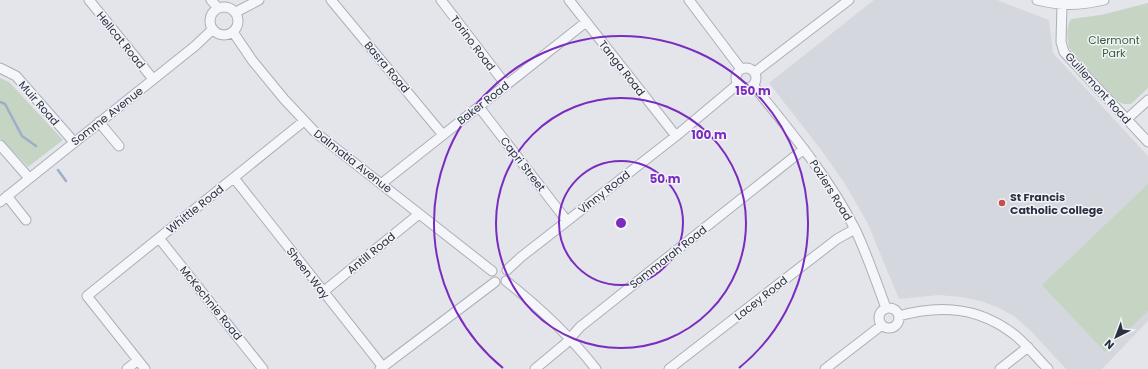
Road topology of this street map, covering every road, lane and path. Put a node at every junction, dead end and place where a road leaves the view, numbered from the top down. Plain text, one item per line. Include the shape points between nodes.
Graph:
1 (90, 0) edge
2 (211, 0) edge
3 (259, 0) edge
4 (331, 0) edge
5 (441, 0) edge
6 (569, 0) edge
7 (849, 0) edge
8 (1037, 0) edge
9 (1104, 0) edge
10 (691, 1) edge
11 (1062, 5) junction
12 (218, 8) junction
13 (236, 12) junction
14 (586, 22) junction
15 (213, 29) junction
16 (233, 32) junction
17 (0, 68) edge
18 (741, 69) junction
19 (754, 72) junction
20 (153, 80) junction
21 (738, 84) junction
22 (506, 85) junction
23 (753, 85) junction
24 (1148, 100) edge
25 (479, 107) junction
26 (1127, 119) junction
27 (304, 121) junction
28 (99, 122) junction
29 (443, 135) junction
30 (676, 136) junction
31 (74, 142) junction
32 (1148, 142) edge
33 (0, 146) edge
34 (119, 146) dead end
35 (804, 149) junction
36 (30, 178) junction
37 (234, 178) junction
38 (381, 184) junction
39 (3, 199) edge
40 (419, 214) junction
41 (26, 220) dead end
42 (567, 221) junction
43 (855, 229) junction
44 (159, 238) junction
45 (507, 270) junction
46 (492, 271) junction
47 (506, 281) junction
48 (495, 282) junction
49 (323, 292) junction
50 (886, 308) junction
51 (899, 316) junction
52 (882, 325) junction
53 (570, 338) junction
54 (1028, 347) junction
55 (138, 360) junction
56 (382, 368) edge
57 (126, 369) edge
58 (145, 369) edge
59 (264, 369) edge
60 (536, 369) edge
61 (596, 369) edge
62 (669, 369) edge
63 (826, 369) edge
64 (1000, 369) edge
65 (1048, 369) edge

1 - 20 street, Hellcat Road
2 - 12 street
3 - 13 street
4 - 29 street, Basra Road
5 - 22 street, Torino Road
6 - 14 street, Tanga Road
7 - 19 street
8 - 11 street
9 - 11 street
10 - 18 street
11 - 26 street, Guillemont Road via 1061,42 1064,52
12 - 13 street via 230,7
12 - 15 street via 210,17
13 - 16 street via 239,19
14 - 22 street, Baker Road
14 - 30 street, Tanga Road
15 - 16 street via 222,35
15 - 20 street, Somme Avenue
16 - 27 street, Dalmatia Avenue via 252,60
17 - 31 street, Muir Road via 16,76
18 - 19 street via 750,68
18 - 21 street via 736,77
19 - 23 street via 756,77
20 - 28 street, Somme Avenue
21 - 23 street via 744,88
21 - 30 street, Vinny Road
22 - 25 street, Baker Road
23 - 35 street, Poziers Road
24 - 26 street
25 - 29 street, Baker Road
25 - 42 street, Capri Street
26 - 32 street, Guillemont Road
27 - 37 street, Whittle Road
27 - 38 street, Dalmatia Avenue
28 - 31 street, Somme Avenue
28 - 34 street
29 - 38 street, Baker Road
30 - 42 street, Vinny Road
31 - 36 street, Somme Avenue
33 - 36 street
35 - 43 street, Poziers Road via 825,178
35 - 53 street, Sammarah Road via 580,327
36 - 39 street, Somme Avenue
37 - 44 street, Whittle Road
37 - 49 street, Sheen Way
38 - 40 street, Dalmatia Avenue
39 - 41 street
40 - 46 street, Dalmatia Avenue
40 - 49 street, Antill Road
42 - 45 street, Vinny Road
43 - 50 street, Poziers Road
43 - 62 street, Lacey Road via 837,240
44 - 55 street, Whittle Road via 86,296
44 - 59 street, McKechnie Road
45 - 46 street via 499,266
45 - 47 street
46 - 48 street via 491,277
47 - 48 street
47 - 53 street
48 - 56 street
49 - 56 street, Sheen Way
50 - 51 street via 894,309
50 - 52 street via 879,316
51 - 52 street via 894,327 887,328
51 - 54 street via 930,310 954,309 973,313 1004,327
52 - 63 street
53 - 60 street, Sammarah Road
53 - 61 street
54 - 64 street
54 - 65 street
55 - 57 street
55 - 58 street

